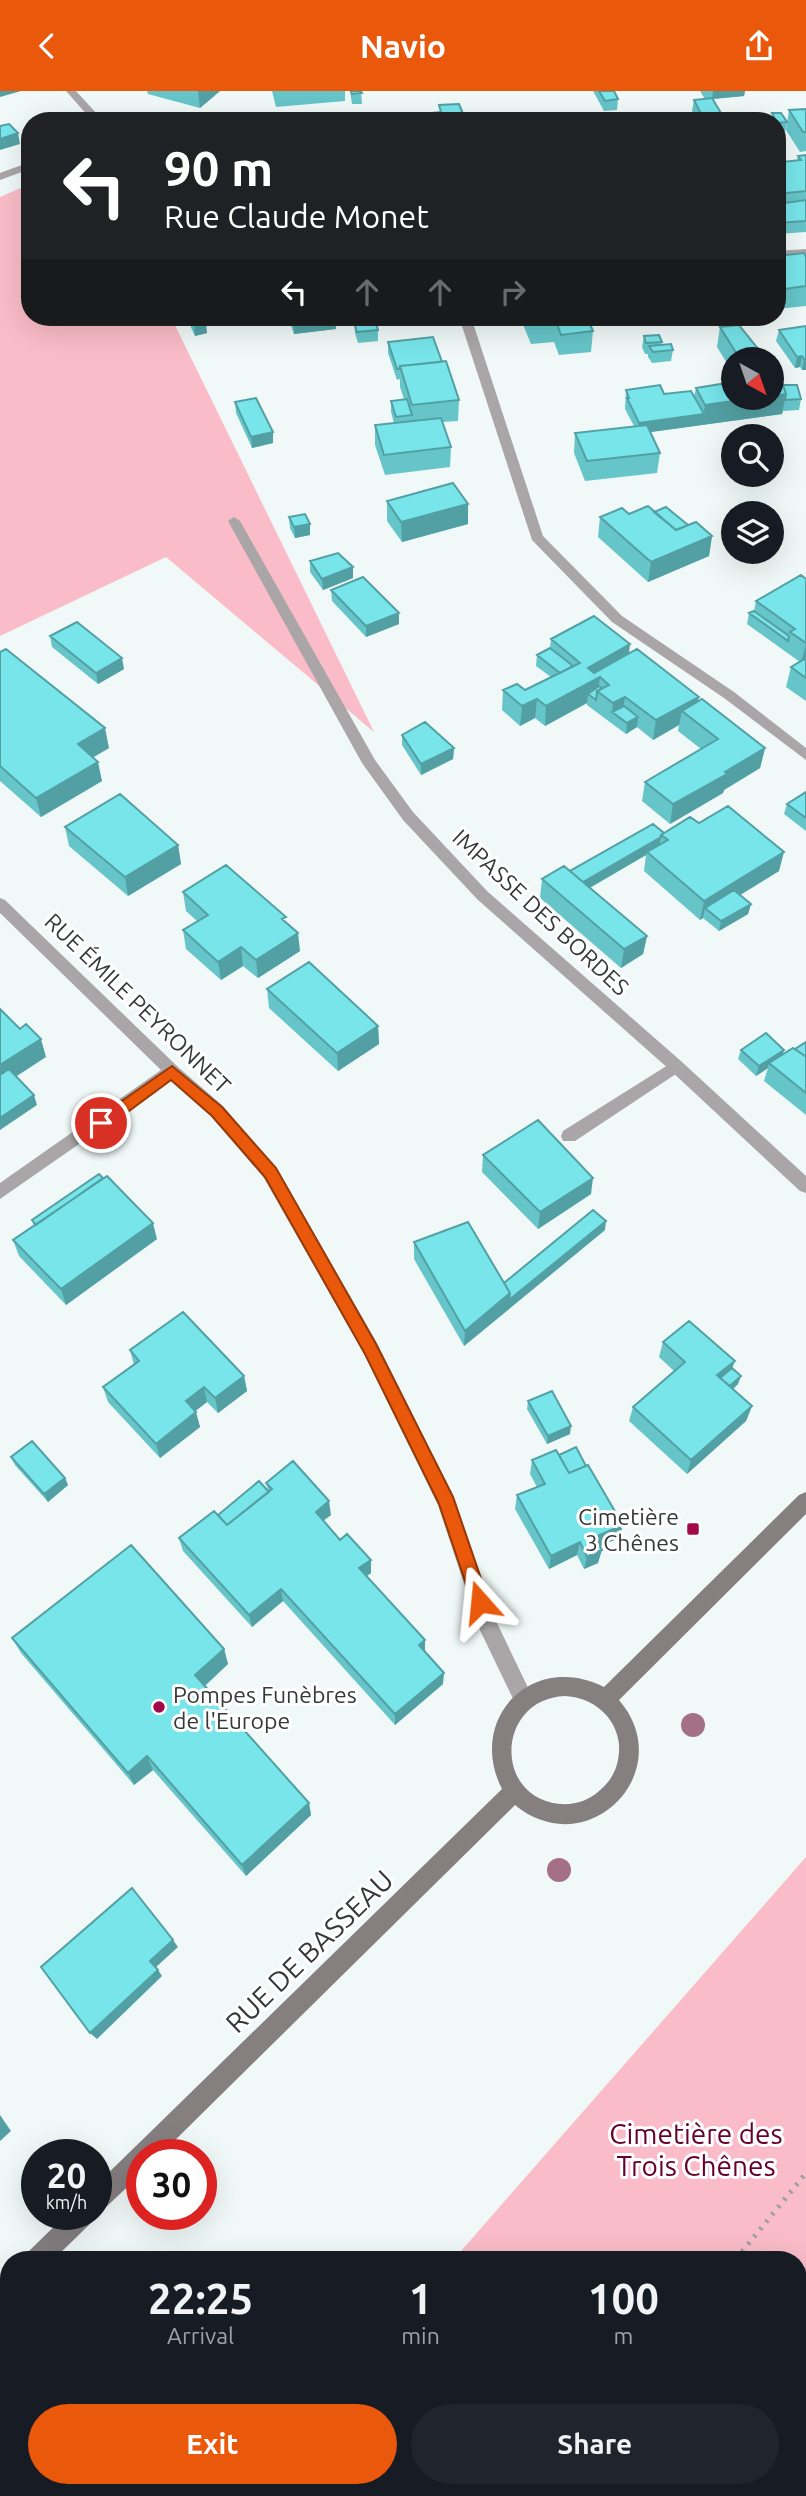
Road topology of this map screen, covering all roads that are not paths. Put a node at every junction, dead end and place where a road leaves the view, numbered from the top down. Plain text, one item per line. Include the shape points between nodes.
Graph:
1 (71, 91) edge
2 (90, 112) edge
3 (21, 169) edge
4 (0, 177) edge
5 (806, 252) edge
6 (786, 253) edge
7 (468, 326) edge
8 (234, 521) dead end
9 (806, 755) edge
10 (0, 904) edge
11 (676, 1066) junction
12 (172, 1071) junction
13 (569, 1136) dead end
14 (806, 1186) edge
15 (0, 1192) edge
16 (806, 1501) edge
17 (523, 1698) junction
18 (604, 1701) junction
19 (516, 1790) junction
20 (160, 2139) edge
21 (126, 2172) edge
22 (112, 2186) edge
23 (67, 2230) edge
24 (45, 2251) edge

1 - 2 street
3 - 4 street
5 - 6 street
7 - 9 street via 537,537 617,619 729,695
8 - 11 street, IMPASSE DES BORDES via 369,763 408,817 482,895
10 - 12 street, RUE ÉMILE PEYRONNET
11 - 13 street
11 - 14 street, IMPASSE DES BORDES
12 - 15 street
12 - 17 street, RUE ÉMILE PEYRONNET via 217,1111 270,1173 339,1292 447,1503 488,1626
16 - 18 street
17 - 18 street via 564,1685
17 - 19 street via 510,1712 499,1752
18 - 19 street via 627,1737 629,1760 624,1781 611,1798 593,1810 572,1815 542,1809
19 - 20 street, RUE DE BASSEAU
21 - 22 street, RUE DE BASSEAU
23 - 24 street

